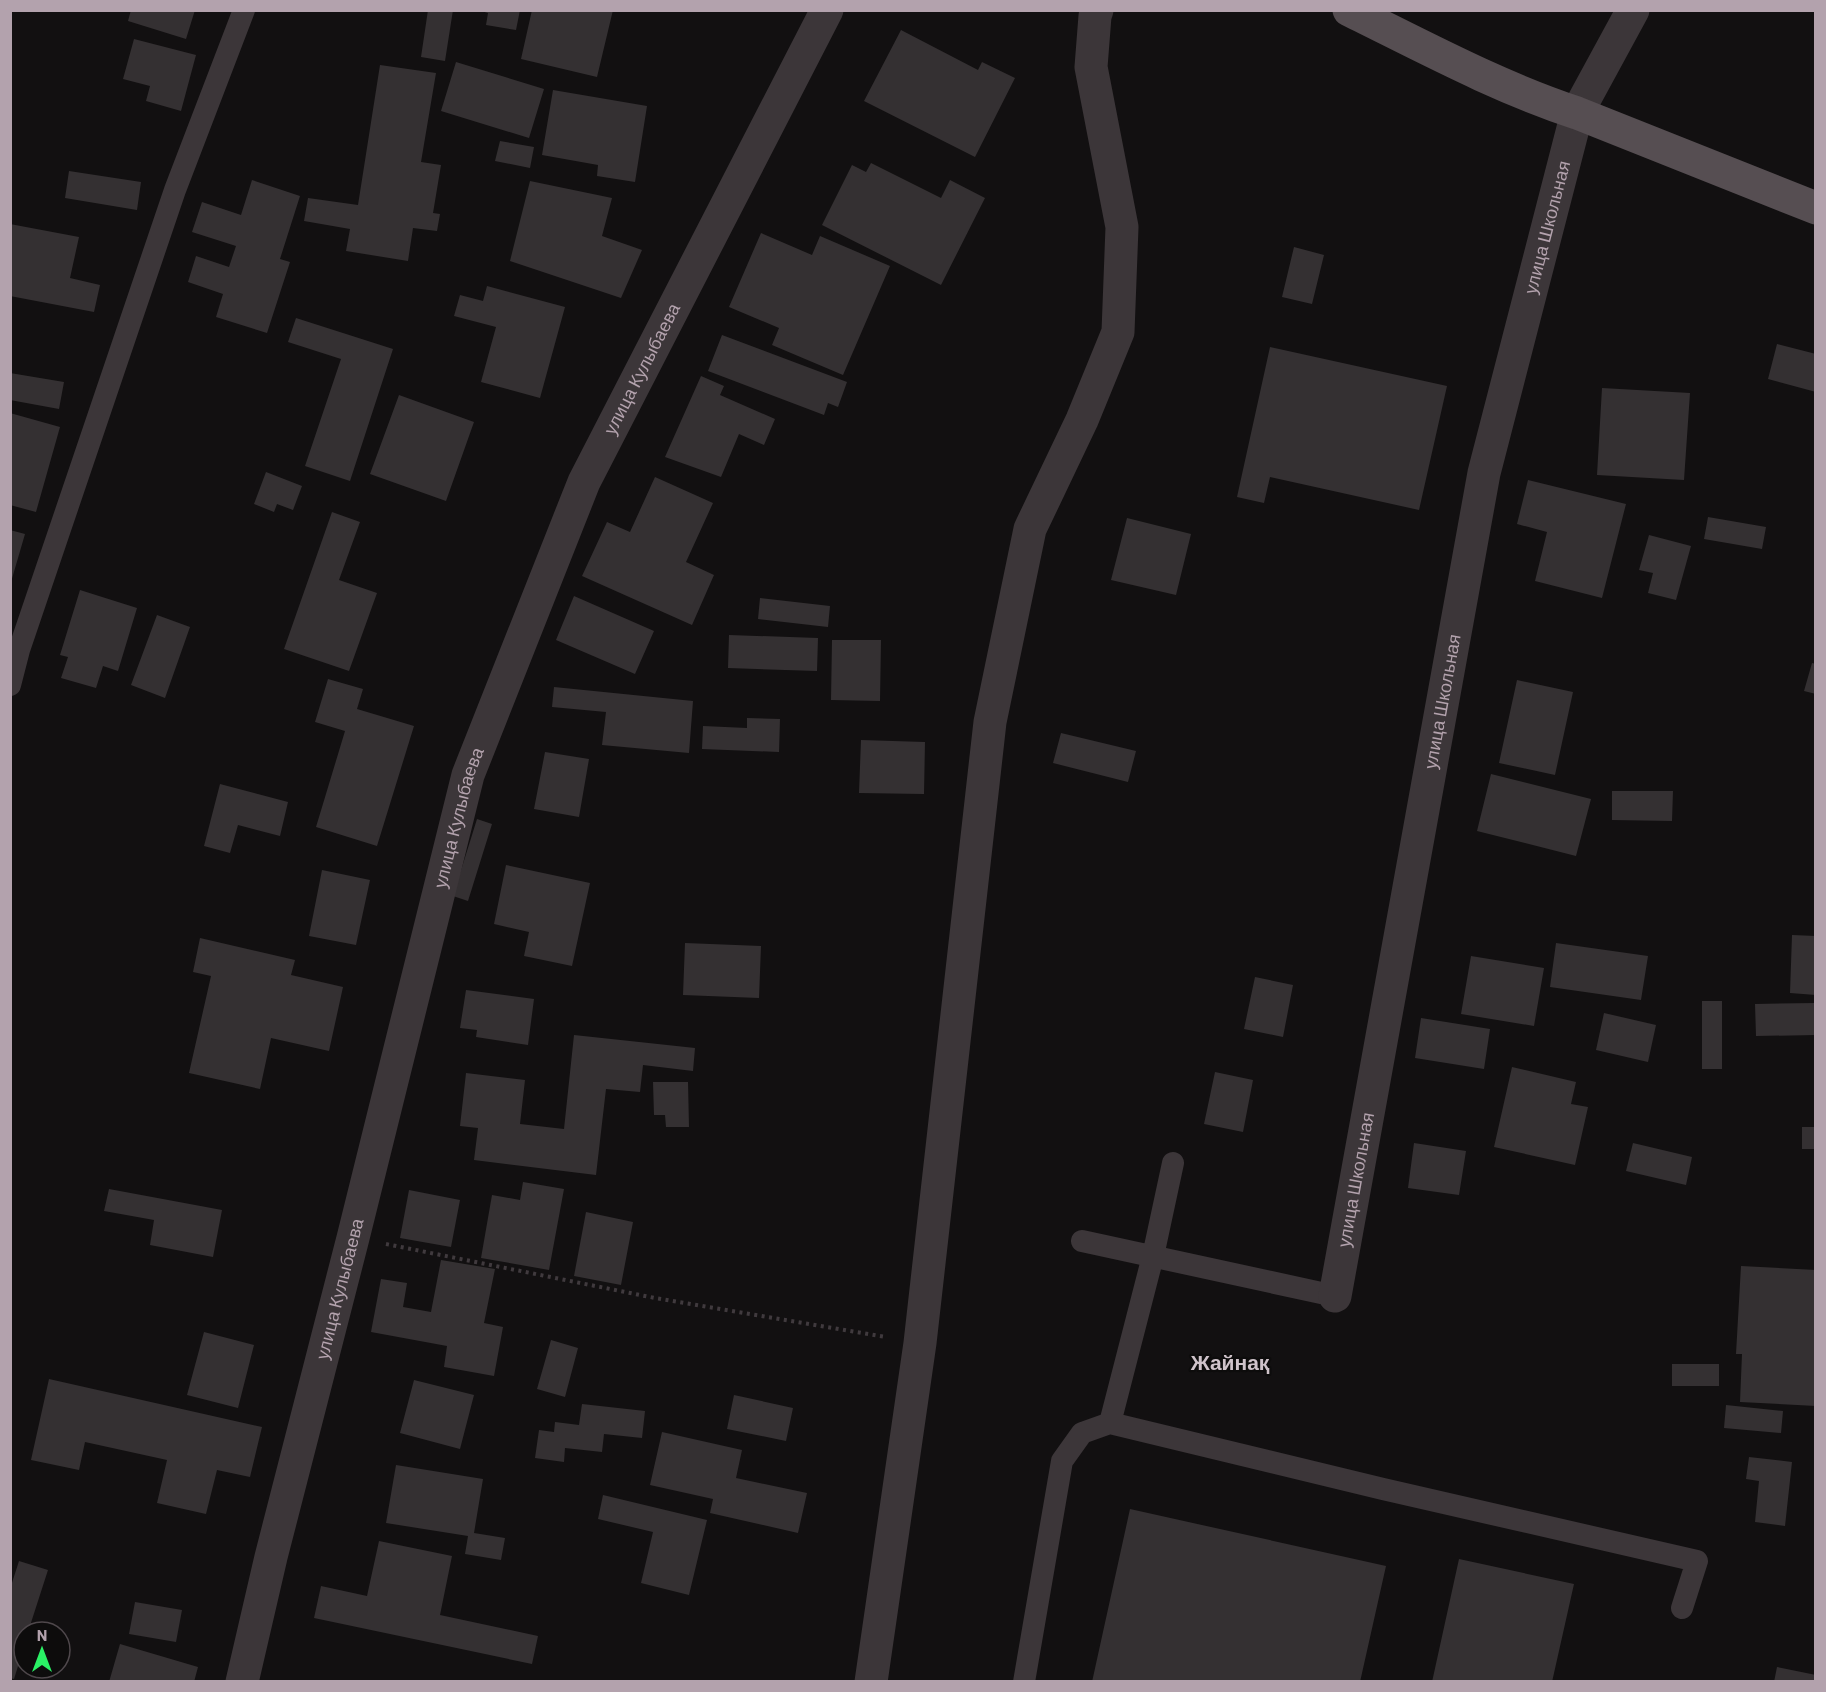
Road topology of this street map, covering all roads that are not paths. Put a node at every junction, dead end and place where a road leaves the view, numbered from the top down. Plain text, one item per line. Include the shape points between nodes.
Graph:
1 (244, 10) edge
2 (827, 10) edge
3 (1349, 10) edge
4 (1633, 10) edge
5 (1093, 12) edge
6 (1577, 112) junction
7 (1815, 208) edge
8 (10, 685) edge
9 (1173, 1163) dead end
10 (1082, 1241) dead end
11 (1153, 1256) junction
12 (1335, 1296) joint
13 (1110, 1423) junction
14 (1683, 1608) dead end
15 (242, 1682) edge
16 (872, 1682) edge
17 (1024, 1682) edge

1 - 8 lane via 175,190
2 - 15 street, улица Кулыбаева via 584,482 468,775
3 - 6 main road via 1542,102
4 - 6 street, улица Школьная
5 - 16 street via 1090,67 1122,227 1118,332 1082,420 1030,529 990,722 920,1343
6 - 7 main road
6 - 12 street, улица Школьная via 1484,473
9 - 11 lane
10 - 11 lane
11 - 12 lane
11 - 13 lane
13 - 14 lane via 1697,1561
13 - 17 lane via 1082,1433 1062,1461

